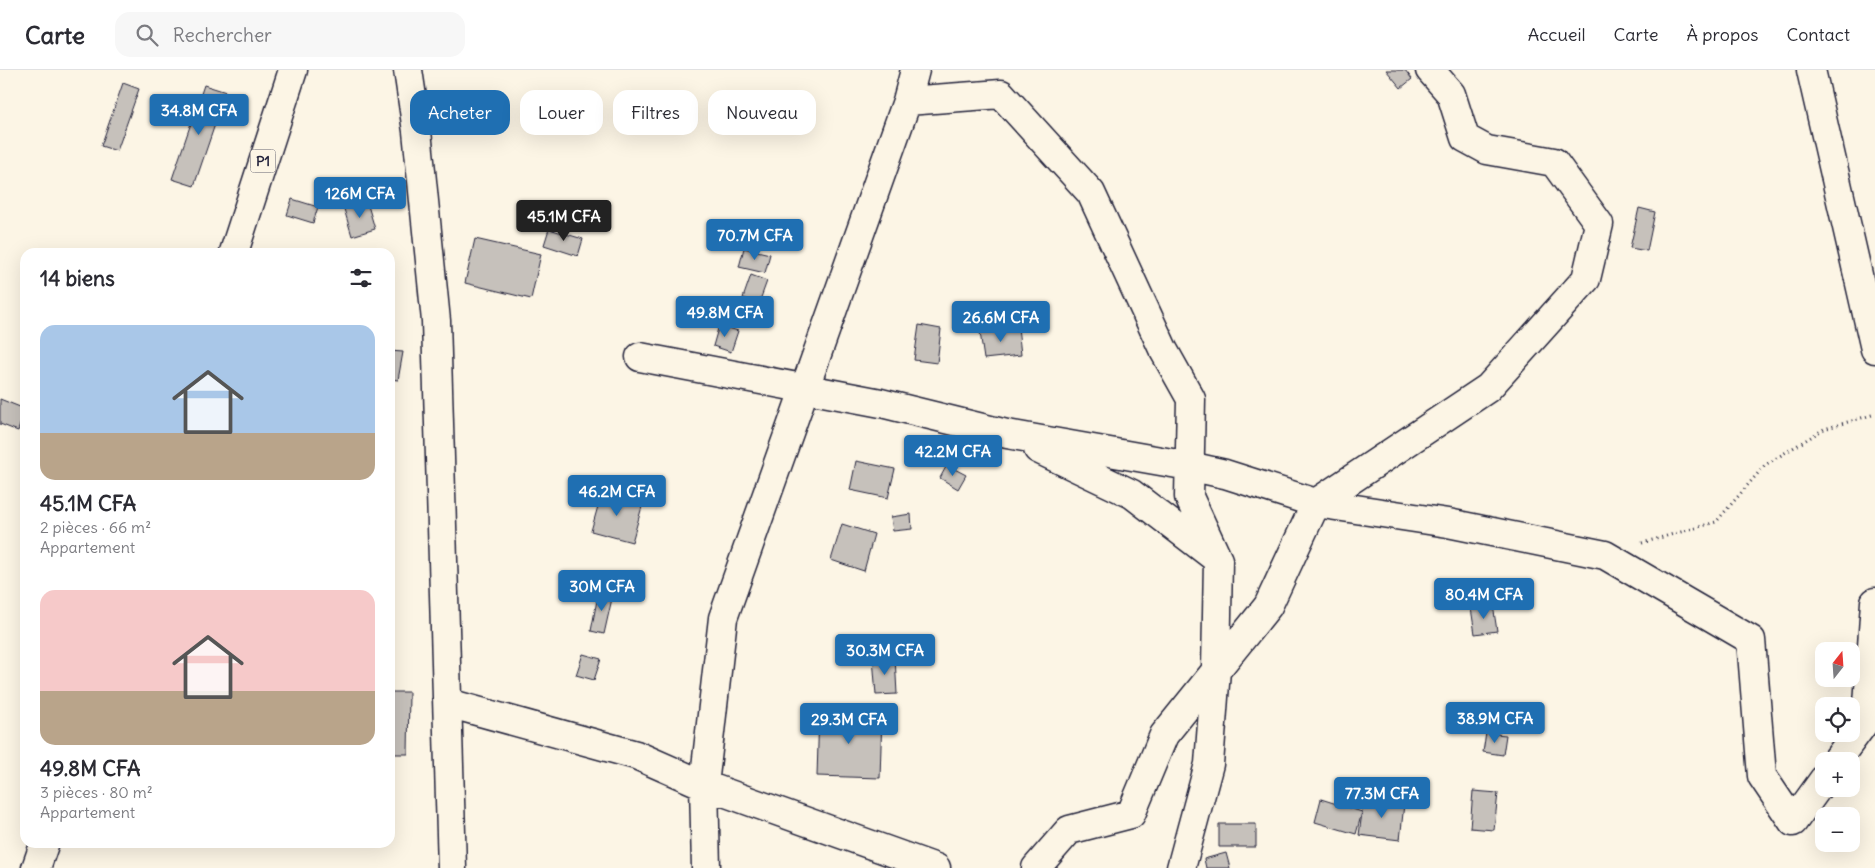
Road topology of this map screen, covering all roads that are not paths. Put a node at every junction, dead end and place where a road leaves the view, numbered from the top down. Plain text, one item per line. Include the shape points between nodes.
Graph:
1 (293, 70) edge
2 (408, 70) edge
3 (915, 70) edge
4 (1430, 70) edge
5 (1811, 70) edge
6 (907, 101) junction
7 (235, 248) edge
8 (1875, 349) edge
9 (640, 356) dead end
10 (804, 390) junction
11 (1007, 434) junction
12 (1189, 466) junction
13 (1316, 503) junction
14 (1218, 560) junction
15 (1875, 602) edge
16 (1216, 670) junction
17 (448, 703) junction
18 (1843, 752) edge
19 (704, 785) junction
20 (1815, 791) edge
21 (43, 848) edge
22 (36, 868) edge
23 (452, 868) edge
24 (706, 868) edge
25 (936, 868) edge
26 (1036, 868) edge
27 (1181, 868) edge

1 - 7 street, P1
2 - 17 street via 436,321
3 - 6 street
4 - 13 street via 1451,94 1465,138 1487,150 1554,162 1599,224 1586,279 1488,388
5 - 8 street
6 - 10 street
6 - 12 street via 1001,94 1091,193 1163,349 1190,399
9 - 10 street
10 - 11 street via 881,403
10 - 19 street via 723,618
11 - 12 street
11 - 14 street via 1132,494
12 - 13 street
12 - 14 street via 1189,497
13 - 16 street via 1268,606
13 - 20 street via 1448,523 1605,555 1751,640 1762,776 1793,822
14 - 16 street
15 - 18 street via 1866,720
16 - 26 street via 1164,735 1131,814 1069,830
16 - 27 street via 1209,764
17 - 19 street via 636,755
17 - 23 street
19 - 24 street
19 - 25 street
21 - 22 street

